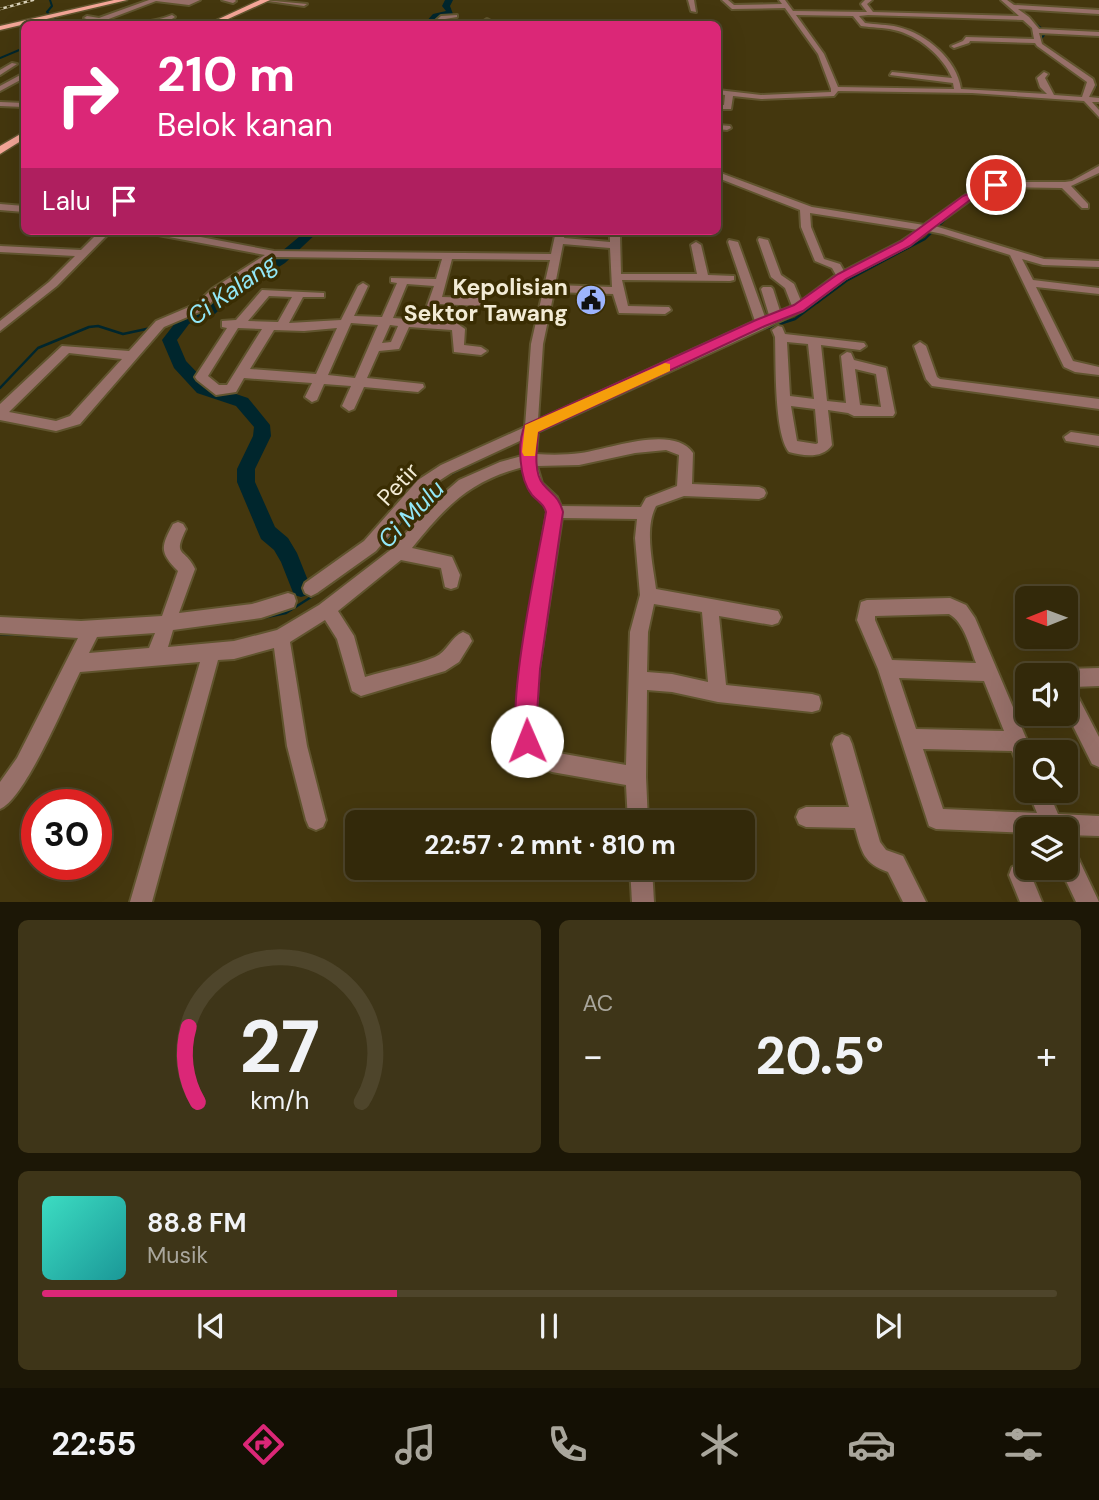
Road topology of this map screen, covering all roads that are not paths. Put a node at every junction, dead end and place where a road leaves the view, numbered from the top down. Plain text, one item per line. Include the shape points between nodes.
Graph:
1 (123, 0) edge
2 (156, 0) edge
3 (197, 0) edge
4 (225, 0) edge
5 (266, 0) edge
6 (691, 0) edge
7 (725, 0) edge
8 (869, 0) edge
9 (1004, 0) edge
10 (1089, 0) edge
11 (233, 1) edge
12 (304, 4) dead end
13 (1015, 7) junction
14 (789, 8) edge
15 (1099, 10) edge
16 (694, 11) dead end
17 (157, 14) dead end
18 (809, 14) dead end
19 (871, 14) junction
20 (856, 15) junction
21 (1087, 17) dead end
22 (1027, 18) junction
23 (455, 19) dead end
24 (99, 20) junction
25 (837, 20) junction
26 (32, 21) edge
27 (86, 21) edge
28 (105, 21) edge
29 (163, 21) edge
30 (219, 21) edge
31 (446, 21) edge
32 (801, 22) junction
33 (21, 23) edge
34 (0, 28) edge
35 (1041, 31) junction
36 (924, 33) dead end
37 (913, 34) junction
38 (1099, 34) edge
39 (1036, 41) junction
40 (954, 46) dead end
41 (939, 54) junction
42 (951, 55) dead end
43 (14, 64) dead end
44 (0, 74) edge
45 (21, 74) edge
46 (892, 74) dead end
47 (1044, 75) dead end
48 (958, 81) junction
49 (0, 89) edge
50 (835, 89) junction
51 (958, 91) junction
52 (721, 93) edge
53 (729, 94) junction
54 (1051, 94) junction
55 (1090, 98) edge
56 (0, 104) edge
57 (21, 105) edge
58 (721, 107) edge
59 (1099, 115) edge
60 (21, 137) edge
61 (0, 151) edge
62 (1099, 169) edge
63 (721, 177) edge
64 (1067, 187) junction
65 (1085, 206) dead end
66 (0, 207) edge
67 (21, 209) edge
68 (805, 209) junction
69 (928, 227) junction
70 (102, 235) edge
71 (174, 235) edge
72 (591, 235) edge
73 (614, 235) edge
74 (560, 236) edge
75 (764, 240) dead end
76 (733, 242) dead end
77 (590, 243) junction
78 (615, 245) junction
79 (696, 245) dead end
80 (0, 250) edge
81 (82, 253) junction
82 (1014, 253) junction
83 (276, 254) junction
84 (448, 256) junction
85 (554, 257) junction
86 (1099, 264) edge
87 (616, 276) junction
88 (842, 276) junction
89 (703, 277) junction
90 (730, 278) dead end
91 (441, 283) junction
92 (1028, 283) junction
93 (363, 286) dead end
94 (548, 288) junction
95 (767, 289) dead end
96 (618, 290) junction
97 (1099, 291) edge
98 (299, 294) junction
99 (320, 295) dead end
100 (436, 300) junction
101 (478, 302) dead end
102 (798, 308) junction
103 (666, 310) dead end
104 (347, 321) junction
105 (386, 321) junction
106 (405, 323) junction
107 (233, 324) junction
108 (426, 324) junction
109 (773, 325) junction
110 (275, 326) junction
111 (0, 327) edge
112 (304, 327) junction
113 (814, 340) junction
114 (296, 343) dead end
115 (844, 344) junction
116 (860, 345) dead end
117 (920, 346) dead end
118 (376, 347) junction
119 (481, 351) dead end
120 (132, 356) junction
121 (848, 363) junction
122 (1099, 371) edge
123 (241, 373) junction
124 (320, 379) junction
125 (360, 381) junction
126 (418, 387) dead end
127 (312, 397) dead end
128 (784, 400) junction
129 (1099, 404) edge
130 (349, 406) dead end
131 (819, 406) junction
132 (854, 411) junction
133 (0, 413) edge
134 (1071, 437) dead end
135 (1099, 441) edge
136 (530, 442) junction
137 (451, 477) junction
138 (684, 490) junction
139 (759, 493) dead end
140 (555, 512) junction
141 (645, 513) junction
142 (178, 529) dead end
143 (399, 553) junction
144 (451, 582) dead end
145 (306, 585) dead end
146 (648, 595) junction
147 (288, 601) dead end
148 (710, 607) junction
149 (324, 612) junction
150 (772, 617) dead end
151 (0, 625) edge
152 (165, 629) junction
153 (281, 638) junction
154 (463, 641) dead end
155 (85, 643) junction
156 (211, 653) junction
157 (155, 657) junction
158 (887, 669) junction
159 (989, 672) junction
160 (1099, 677) edge
161 (1078, 678) edge
162 (639, 680) junction
163 (718, 693) junction
164 (812, 703) dead end
165 (1078, 717) edge
166 (909, 739) junction
167 (1018, 740) edge
168 (1015, 741) edge
169 (842, 744) dead end
170 (1099, 757) edge
171 (636, 777) junction
172 (0, 799) edge
173 (637, 810) edge
174 (806, 817) dead end
175 (861, 818) junction
176 (316, 820) dead end
177 (1015, 824) edge
178 (1078, 826) edge
179 (1099, 826) edge
180 (642, 880) edge
181 (1022, 880) edge
182 (1078, 880) edge
183 (141, 901) edge
184 (643, 901) edge
185 (915, 901) edge
186 (1031, 901) edge
187 (1088, 901) edge

1 - 26 main road
2 - 3 street
2 - 24 street
4 - 11 street
5 - 12 street
5 - 30 main road
6 - 16 street
7 - 14 street via 732,7
8 - 19 street via 864,4
9 - 13 street
10 - 15 street
13 - 15 street
13 - 22 street
14 - 20 street
14 - 32 street
15 - 21 street
17 - 29 street via 172,17
18 - 25 street via 831,14
19 - 20 street
19 - 22 street
20 - 25 street via 856,20
20 - 37 street via 863,25
22 - 35 street
23 - 31 street
24 - 27 street
24 - 28 street
25 - 32 street
32 - 50 street
33 - 34 main road
35 - 38 street
35 - 39 street
36 - 37 street
37 - 41 street
39 - 40 street via 965,39 967,43
39 - 55 street via 1090,81
41 - 42 street
41 - 48 street
43 - 44 street
45 - 49 street
46 - 48 street
47 - 54 street via 1044,87
48 - 51 street
50 - 51 street
50 - 53 street via 834,94 825,96
51 - 54 street
52 - 53 street
53 - 58 street via 729,107
54 - 55 street
55 - 59 street
56 - 57 street
60 - 61 main road
62 - 64 street
63 - 68 street
64 - 65 street
64 - 69 street via 989,187
66 - 67 street
68 - 69 street
68 - 88 street via 807,231 820,261 836,265
69 - 82 street
69 - 88 street
70 - 81 street
71 - 83 street
72 - 77 street
73 - 78 street
74 - 77 street
74 - 85 street
75 - 102 street via 776,277 790,286
76 - 109 street
77 - 78 street
78 - 87 street
79 - 89 street
80 - 81 street
81 - 111 street via 23,316
82 - 86 street via 1054,264
82 - 92 street
83 - 84 street
83 - 120 street via 216,291 200,307 158,326
84 - 85 street
84 - 91 street
85 - 94 street
87 - 89 street
87 - 96 street
88 - 102 street
89 - 90 street
91 - 100 street
91 - 105 street via 398,280
92 - 97 street
92 - 122 street via 1068,364
93 - 104 street
94 - 96 street
94 - 136 street via 536,355
95 - 109 street
96 - 103 street via 623,310
98 - 99 street
98 - 107 street via 266,292
98 - 110 street
100 - 101 street
100 - 108 street
102 - 109 street
104 - 105 street
104 - 112 street
104 - 124 street
105 - 106 street
105 - 118 street
106 - 108 street
106 - 118 street via 395,346
107 - 110 street
107 - 123 street via 201,377 212,388 224,391 231,389
108 - 119 street via 457,326 457,349
109 - 113 street
109 - 128 street
109 - 136 street
110 - 112 street
110 - 123 street
112 - 114 street
113 - 115 street
113 - 131 street
115 - 116 street
115 - 121 street
117 - 129 street via 937,383
118 - 125 street
120 - 133 street via 66,349
120 - 133 street via 71,422 57,426
121 - 132 street
121 - 132 street via 882,371 889,411
123 - 124 street
124 - 125 street
124 - 127 street
125 - 126 street
125 - 130 street
128 - 131 street
128 - 131 street via 790,443 797,448 824,448
131 - 132 street
134 - 135 street
136 - 137 street, Petir
136 - 137 street via 498,469
136 - 138 street via 577,460 640,447 679,447 686,454
136 - 140 street via 535,486 552,501
137 - 143 street via 434,510
137 - 145 street, Petir via 423,484 370,547
138 - 139 street
138 - 141 street via 653,501
140 - 141 street
140 - 171 street via 530,669 527,741 536,754 552,762
141 - 146 street
142 - 152 street via 172,554 187,569
143 - 144 street via 446,562
143 - 149 street
146 - 148 street
146 - 162 street via 639,632
147 - 152 street
148 - 150 street
148 - 163 street
149 - 153 street
149 - 154 street via 345,636 361,687 446,662
151 - 155 street via 59,632
152 - 155 street
152 - 157 street
153 - 156 street
153 - 176 street via 297,746
155 - 157 street
155 - 172 street via 24,765
156 - 157 street
156 - 183 street
158 - 159 street
158 - 159 street via 866,620 867,608 947,606 967,619
158 - 166 street
159 - 167 street
160 - 161 street
162 - 163 street
162 - 171 street
163 - 164 street
165 - 170 street
166 - 168 street
166 - 177 street via 936,820
169 - 175 street
171 - 173 street
174 - 175 street
175 - 185 street via 872,850 895,864
178 - 179 street
180 - 184 street
181 - 186 street
182 - 187 street

